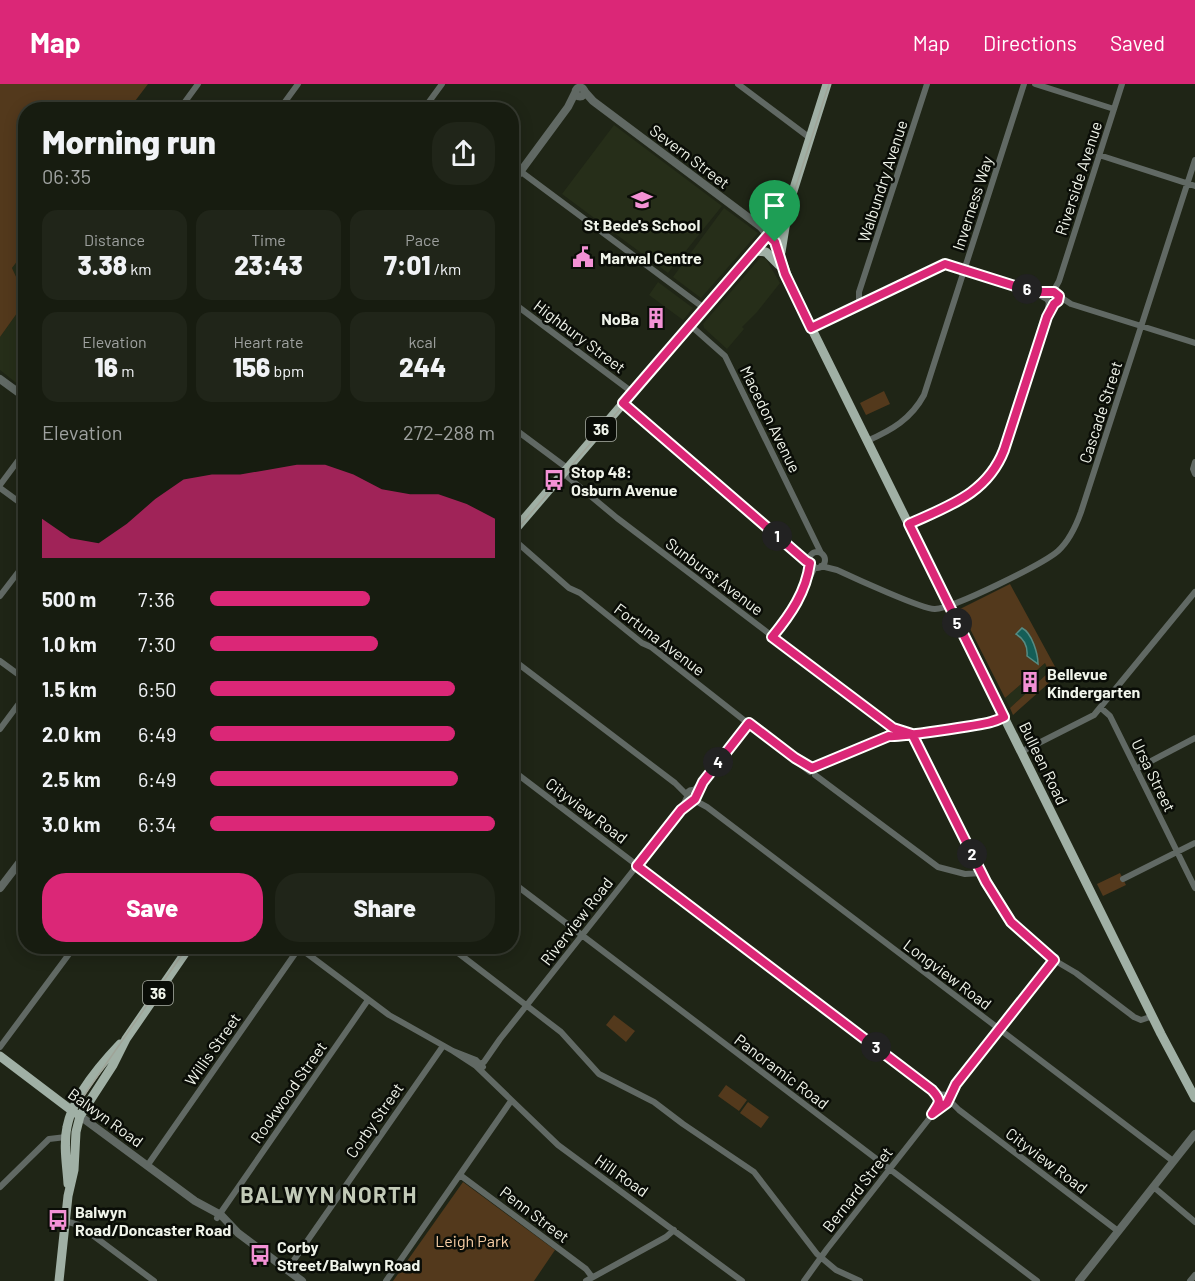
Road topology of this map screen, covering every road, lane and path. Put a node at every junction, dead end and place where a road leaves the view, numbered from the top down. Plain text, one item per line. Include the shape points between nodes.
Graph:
1 (198, 84) edge
2 (298, 84) edge
3 (442, 84) edge
4 (738, 84) edge
5 (827, 84) edge
6 (927, 84) edge
7 (1024, 84) edge
8 (1035, 84) edge
9 (1122, 84) edge
10 (579, 89) edge
11 (185, 102) edge
12 (285, 102) edge
13 (429, 102) edge
14 (1114, 109) junction
15 (810, 138) junction
16 (1099, 155) junction
17 (1195, 159) edge
18 (520, 171) joint
19 (1187, 183) junction
20 (1195, 186) edge
21 (790, 201) junction
22 (768, 235) junction
23 (755, 250) junction
24 (781, 267) junction
25 (965, 269) junction
26 (862, 286) junction
27 (1053, 298) junction
28 (868, 300) junction
29 (859, 304) junction
30 (519, 307) edge
31 (704, 308) junction
32 (690, 325) junction
33 (1141, 326) junction
34 (811, 328) junction
35 (1195, 344) edge
36 (0, 379) edge
37 (18, 392) edge
38 (632, 392) junction
39 (623, 403) junction
40 (519, 433) edge
41 (867, 441) junction
42 (18, 461) edge
43 (1195, 462) edge
44 (565, 471) junction
45 (1195, 474) edge
46 (0, 486) edge
47 (18, 501) edge
48 (909, 524) junction
49 (519, 525) edge
50 (519, 544) edge
51 (820, 555) junction
52 (813, 564) junction
53 (837, 570) junction
54 (18, 572) edge
55 (1195, 592) edge
56 (0, 596) edge
57 (949, 605) junction
58 (772, 637) junction
59 (0, 661) edge
60 (519, 664) edge
61 (18, 674) edge
62 (18, 705) edge
63 (1101, 708) junction
64 (1004, 717) junction
65 (749, 723) junction
66 (0, 729) edge
67 (892, 732) junction
68 (912, 734) junction
69 (1195, 738) edge
70 (1021, 752) junction
71 (1136, 769) junction
72 (815, 771) junction
73 (519, 775) edge
74 (692, 796) junction
75 (1195, 843) edge
76 (1177, 852) junction
77 (18, 864) edge
78 (637, 866) junction
79 (981, 873) junction
80 (1123, 879) dead end
81 (519, 887) edge
82 (0, 888) edge
83 (1195, 888) edge
84 (582, 935) junction
85 (69, 954) edge
86 (184, 954) edge
87 (293, 954) edge
88 (307, 954) edge
89 (459, 954) edge
90 (1055, 958) junction
91 (368, 1000) junction
92 (526, 1005) junction
93 (1153, 1016) junction
94 (1000, 1029) junction
95 (443, 1046) junction
96 (0, 1047) edge
97 (0, 1056) edge
98 (478, 1064) junction
99 (1195, 1098) edge
100 (944, 1099) junction
101 (511, 1101) junction
102 (76, 1113) junction
103 (1195, 1134) edge
104 (66, 1137) junction
105 (1173, 1161) junction
106 (147, 1166) junction
107 (890, 1169) junction
108 (459, 1175) junction
109 (0, 1187) edge
110 (1154, 1190) junction
111 (68, 1196) junction
112 (219, 1215) junction
113 (65, 1221) junction
114 (1195, 1222) edge
115 (674, 1230) junction
116 (1118, 1231) junction
117 (821, 1257) junction
118 (287, 1270) junction
119 (1195, 1275) edge
120 (589, 1279) edge
121 (59, 1281) edge
122 (154, 1281) edge
123 (302, 1281) edge
124 (386, 1281) edge
125 (742, 1281) edge
126 (804, 1281) edge
127 (860, 1281) edge
128 (1037, 1281) edge
129 (1079, 1281) edge
130 (1190, 1281) edge

1 - 11 street
2 - 12 street
3 - 13 street
4 - 15 street
5 - 15 main road, 36
6 - 26 street, Walbundry Avenue
7 - 25 street, Inverness Way
8 - 14 street
9 - 14 street, Riverside Avenue
10 - 18 street
10 - 22 street, Severn Street
14 - 16 street, Riverside Avenue
15 - 21 main road, 36
16 - 19 street
16 - 27 street, Riverside Avenue
17 - 19 street, Cascade Street
18 - 31 street
19 - 20 street
19 - 33 street, Cascade Street
21 - 22 main road, 36 via 784,216
21 - 24 main road
22 - 23 main road, 36
22 - 24 main road, Bulleen Road via 777,245
23 - 24 main road via 766,252
23 - 31 main road, 36
24 - 34 main road, Bulleen Road
25 - 27 street
25 - 28 street via 940,265
25 - 41 street, Inverness Way via 920,403 901,423
26 - 28 street
26 - 29 street, Walbundry Avenue
27 - 33 street
27 - 48 street, Riverside Avenue via 996,468 971,493
28 - 29 street
29 - 34 street
30 - 38 street, Highbury Street
31 - 32 main road, 36
32 - 38 main road, 36
32 - 51 street, Macedon Avenue via 725,356 814,535
33 - 35 street
33 - 57 street, Cascade Street via 1082,512 1070,536 1042,561
34 - 41 main road, Bulleen Road
36 - 37 street
38 - 39 main road, 36
39 - 44 main road, 36
39 - 52 street
40 - 44 street, Sunburst Avenue
41 - 48 main road, Bulleen Road
42 - 46 street
43 - 45 street
44 - 49 main road, 36
44 - 58 street, Sunburst Avenue via 617,518
46 - 47 street
48 - 57 main road, Bulleen Road
50 - 65 street, Fortuna Avenue via 569,588
51 - 52 street
51 - 52 street
51 - 53 street, Macedon Avenue
52 - 53 street, Macedon Avenue
52 - 58 street via 796,605
53 - 57 street, Macedon Avenue via 930,608
54 - 56 street
55 - 63 street
57 - 64 main road, Bulleen Road
58 - 67 street, Sunburst Avenue via 882,720
59 - 61 street
60 - 74 street, Longview Road
62 - 66 street
63 - 70 street
63 - 71 street, Ursa Street via 1110,716
64 - 68 street
64 - 70 main road, Bulleen Road
65 - 72 street, Fortuna Avenue
65 - 74 street, Riverview Road
67 - 68 street
67 - 72 street
68 - 79 street
69 - 71 street
70 - 93 main road, Bulleen Road
71 - 76 street, Ursa Street
72 - 79 street, Fortuna Avenue via 938,867 965,874
73 - 78 street, Cityview Road
74 - 78 street, Riverview Road
74 - 94 street, Longview Road
75 - 76 street
76 - 80 street
76 - 83 street, Ursa Street
77 - 82 street
78 - 84 street, Riverview Road
78 - 100 street, Cityview Road
79 - 90 street via 1008,920
81 - 84 street, Panoramic Road
84 - 92 street, Riverview Road
84 - 107 street, Panoramic Road
85 - 96 street
86 - 102 main road, 36 via 126,1039 101,1066
87 - 106 street, Willis Street
88 - 91 street, Hill Road
89 - 92 street
90 - 93 street via 1137,1019
90 - 94 street, Bernard Street
91 - 95 street, Hill Road
91 - 112 street, Rookwood Street
92 - 98 street, Riverview Road
92 - 117 street via 566,1036 599,1074 654,1102 754,1172
93 - 99 main road, Bulleen Road
94 - 100 street, Bernard Street
94 - 105 street, Longview Road
95 - 98 street, Hill Road
95 - 118 street, Corby Street
97 - 102 main road, Balwyn Road
98 - 101 street, Hill Road
100 - 107 street, Bernard Street
100 - 116 street, Cityview Road
101 - 108 street
101 - 115 street, Hill Road via 567,1153
102 - 104 main road, 36
102 - 106 street, Balwyn Road
102 - 111 main road, 36 via 74,1174
103 - 105 street
104 - 109 street via 49,1139
104 - 111 main road, 36
105 - 110 street
106 - 112 street, Balwyn Road via 205,1212
107 - 117 street, Bernard Street
107 - 128 street, Panoramic Road
108 - 120 street, Penn Street via 586,1269
108 - 124 street
110 - 114 street
110 - 116 street
111 - 113 main road, 36
112 - 118 street, Balwyn Road via 226,1228
113 - 121 main road, 36
113 - 122 street via 82,1227
115 - 120 street
115 - 125 street, Hill Road
116 - 129 street
117 - 126 street, Bernard Street
117 - 127 street via 836,1270
118 - 123 street, Balwyn Road
119 - 130 street

